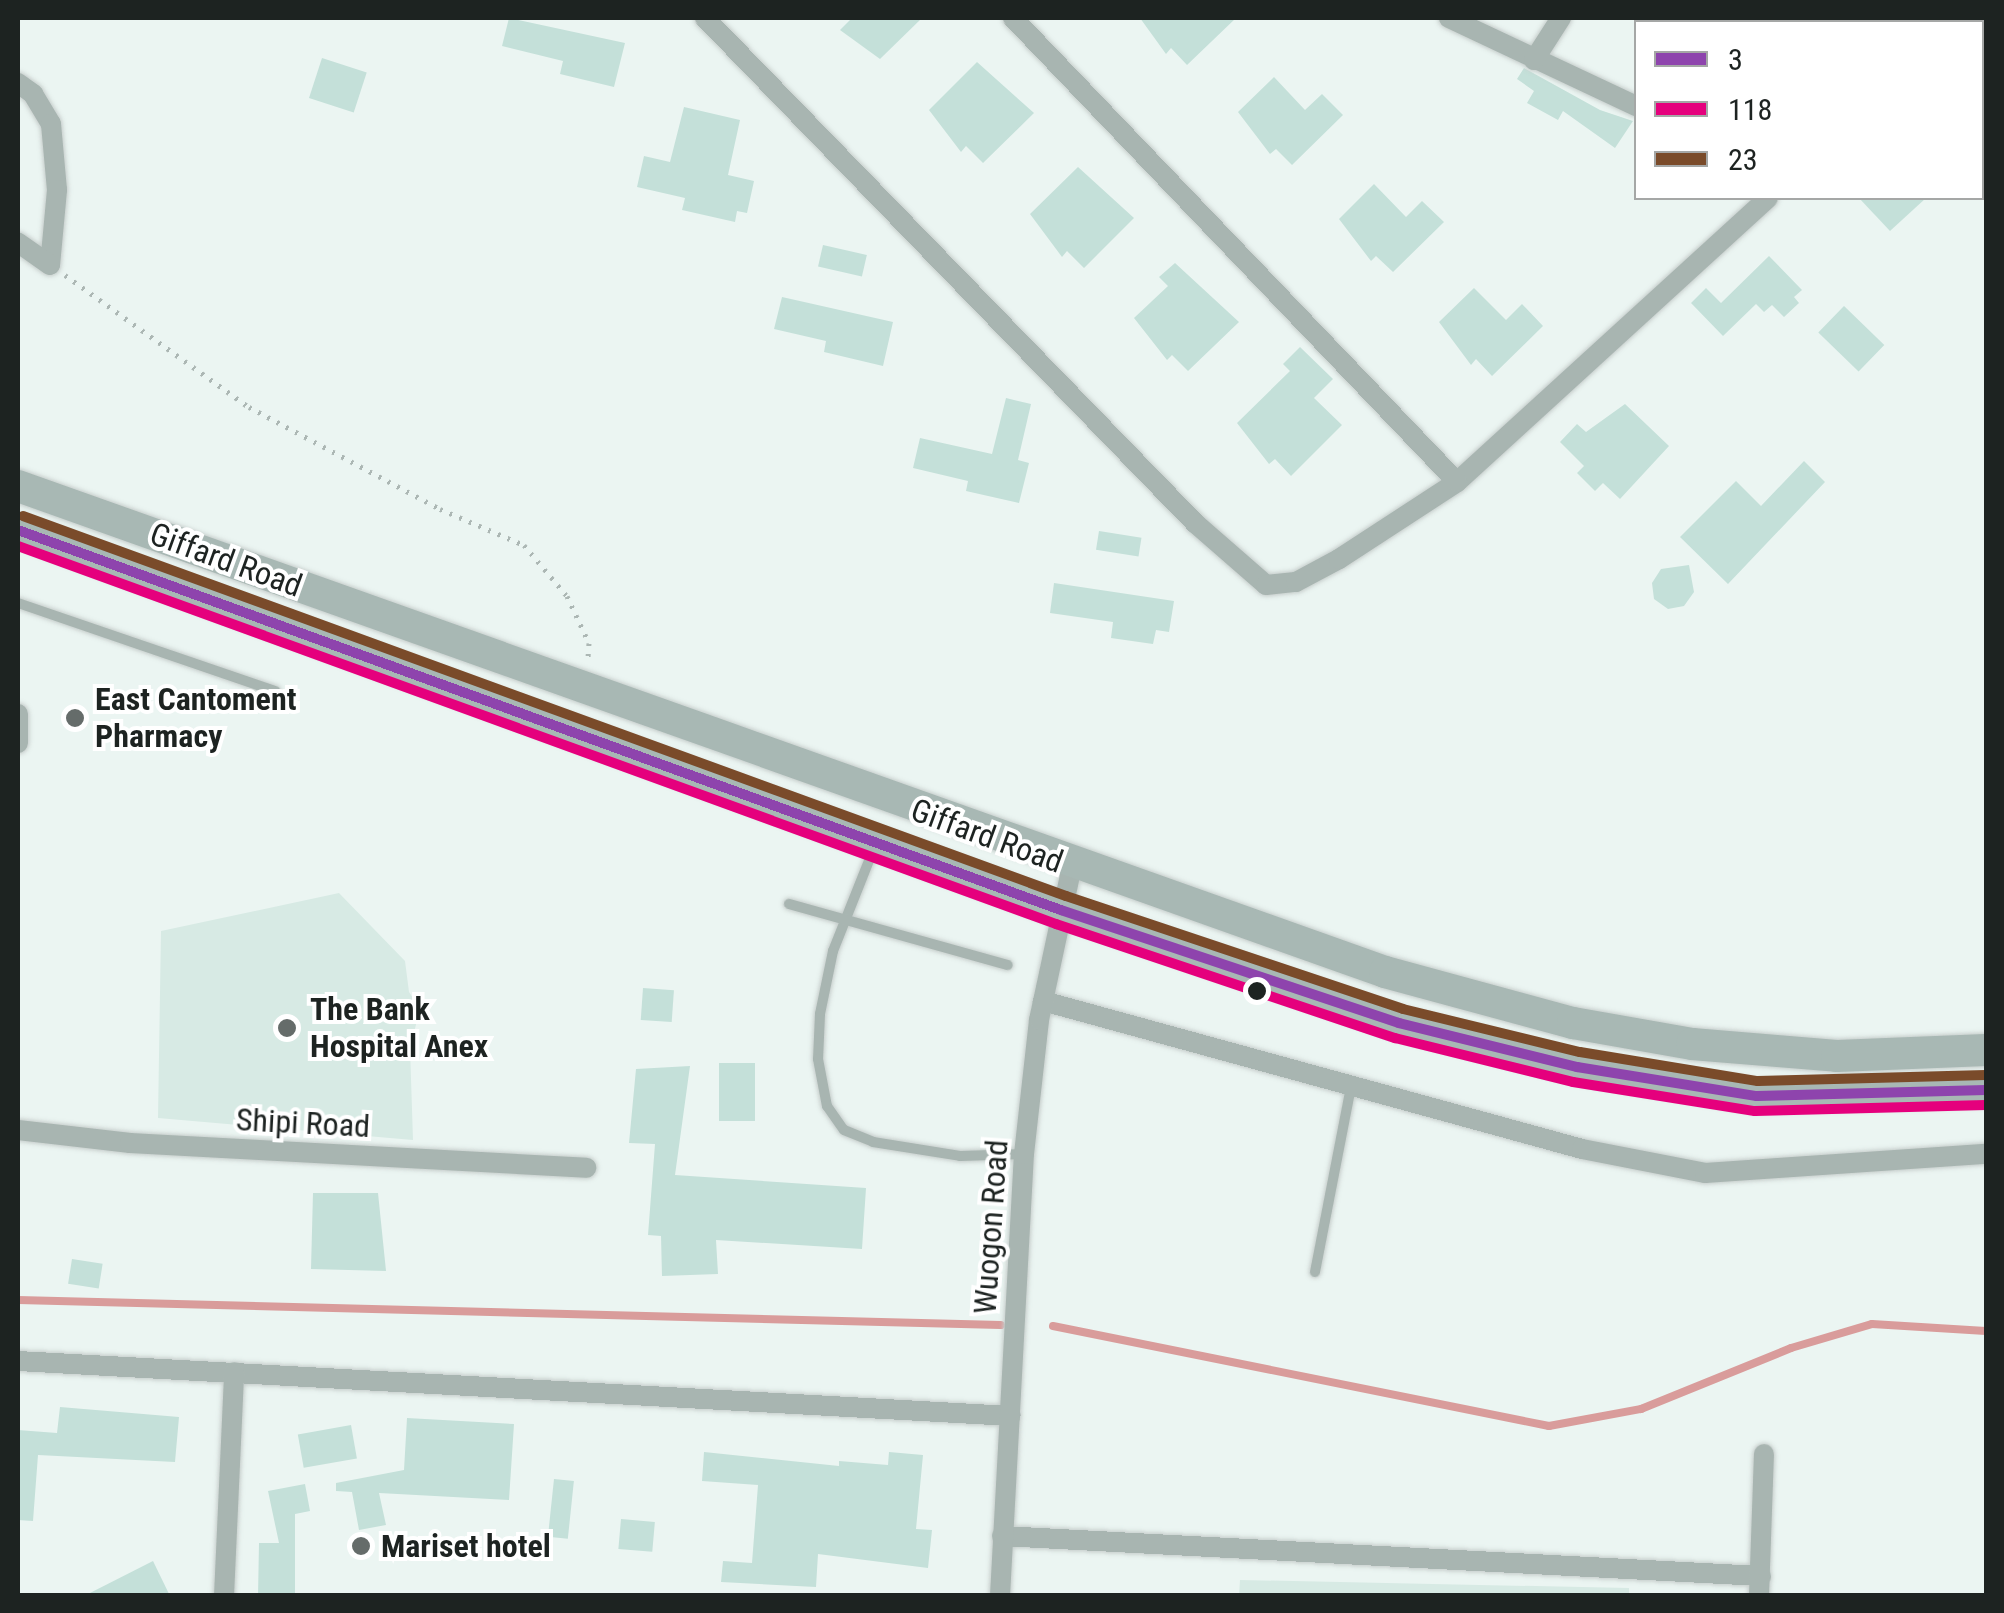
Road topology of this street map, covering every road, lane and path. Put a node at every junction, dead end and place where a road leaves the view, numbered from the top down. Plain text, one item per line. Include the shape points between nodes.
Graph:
1 (705, 18) edge
2 (1013, 18) edge
3 (1449, 18) edge
4 (1560, 18) edge
5 (1534, 60) junction
6 (18, 84) edge
7 (1634, 105) edge
8 (1764, 200) edge
9 (18, 243) edge
10 (50, 265) junction
11 (1456, 482) junction
12 (18, 486) edge
13 (18, 530) edge
14 (18, 603) edge
15 (274, 692) dead end
16 (586, 693) junction
17 (18, 714) edge
18 (18, 743) edge
19 (876, 842) junction
20 (1072, 866) junction
21 (789, 904) dead end
22 (1060, 910) junction
23 (846, 918) junction
24 (1008, 965) dead end
25 (1043, 1000) junction
26 (1986, 1050) edge
27 (1352, 1086) junction
28 (1986, 1090) edge
29 (18, 1130) edge
30 (1024, 1154) junction
31 (1986, 1154) edge
32 (586, 1168) dead end
33 (1315, 1272) dead end
34 (18, 1361) edge
35 (234, 1372) junction
36 (1010, 1416) junction
37 (1764, 1454) dead end
38 (1002, 1536) junction
39 (1760, 1586) edge
40 (224, 1596) edge
41 (1000, 1596) edge

1 - 11 street via 1195,523 1266,585 1296,582 1340,559
2 - 11 street
3 - 5 street
4 - 5 street
5 - 7 street
6 - 10 street via 33,94 51,124 57,190
8 - 11 street
9 - 10 street
10 - 16 path via 250,407 440,509 524,546 567,596 589,643
12 - 16 main road, Giffard Road
13 - 19 main road, Giffard Road
14 - 15 lane
16 - 20 main road, Giffard Road
17 - 18 street
19 - 22 main road, Giffard Road
19 - 23 lane
20 - 22 street, Wuogon Road
20 - 26 main road, Giffard Road via 1385,972 1573,1023 1692,1044 1837,1056
21 - 23 lane
22 - 25 street, Wuogon Road
22 - 28 main road, Giffard Road via 1399,1023 1577,1067 1756,1096
23 - 24 lane
23 - 30 lane via 820,1014 818,1058 827,1106 844,1130 873,1142 960,1156
25 - 27 street
25 - 30 street, Wuogon Road
27 - 31 street via 1582,1149 1705,1173
27 - 33 lane
29 - 32 street, Shipi Road via 130,1144
30 - 36 street, Wuogon Road
34 - 35 street
35 - 36 street
35 - 40 street
36 - 38 street, Wuogon Road
37 - 39 street
38 - 39 street
38 - 41 street, Wuogon Road

